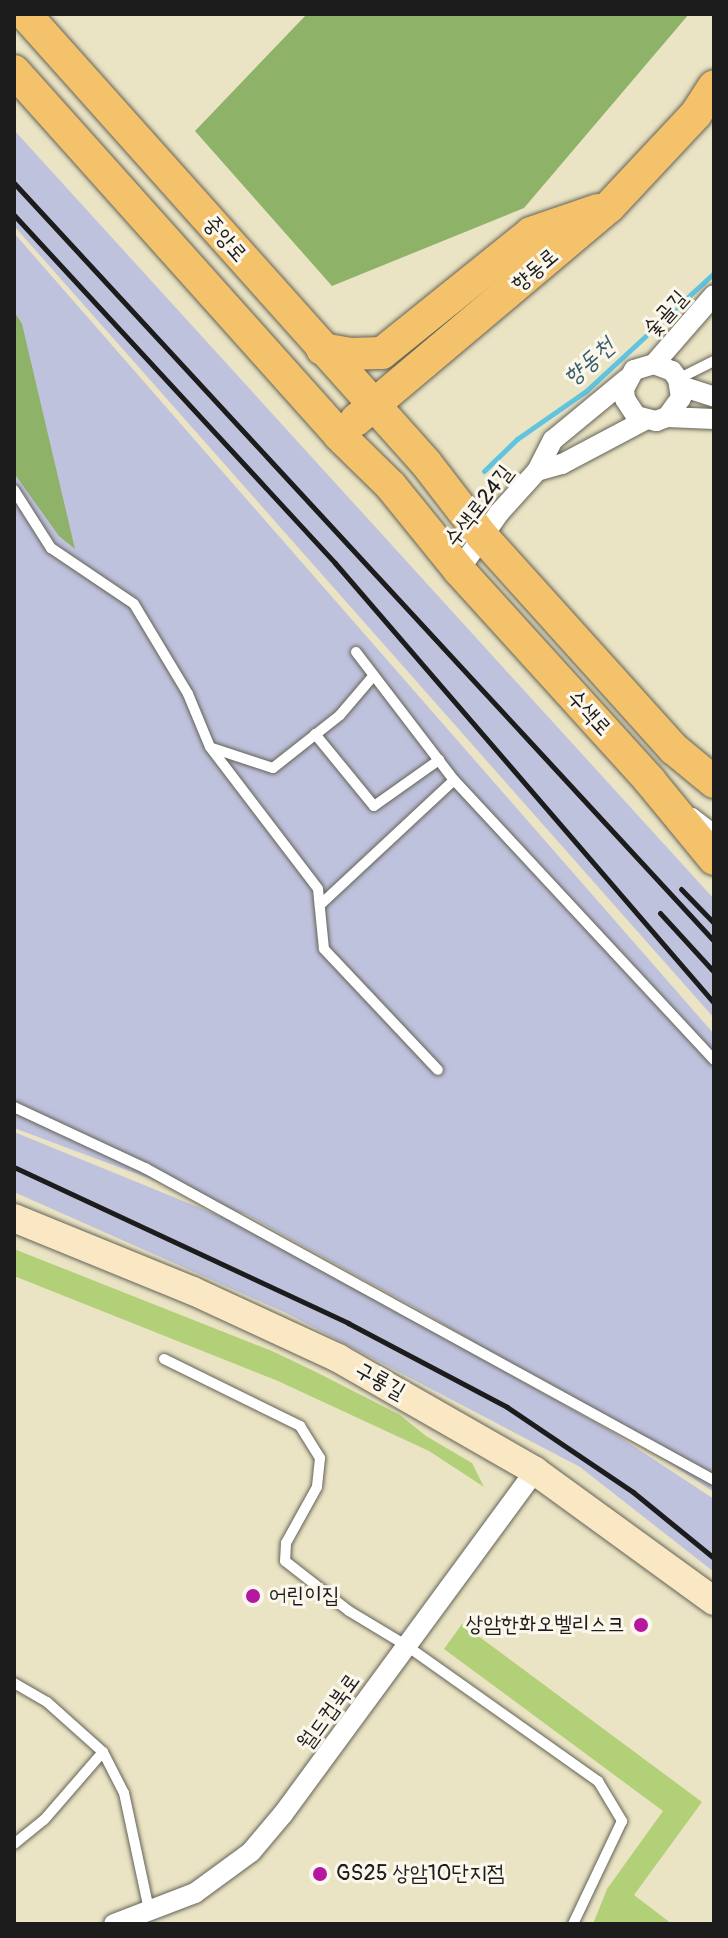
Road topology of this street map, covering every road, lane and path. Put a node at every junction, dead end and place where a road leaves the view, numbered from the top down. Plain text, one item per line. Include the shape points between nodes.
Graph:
1 (25, 14) edge
2 (14, 71) edge
3 (714, 86) edge
4 (609, 207) junction
5 (714, 295) edge
6 (322, 349) junction
7 (714, 361) edge
8 (654, 364) junction
9 (627, 379) junction
10 (680, 383) junction
11 (714, 397) edge
12 (372, 405) junction
13 (667, 417) junction
14 (714, 419) edge
15 (645, 420) junction
16 (339, 435) junction
17 (537, 471) junction
18 (14, 490) edge
19 (483, 537) junction
20 (459, 570) junction
21 (356, 652) dead end
22 (374, 675) junction
23 (315, 734) junction
24 (210, 747) junction
25 (439, 760) junction
26 (454, 780) junction
27 (650, 781) junction
28 (714, 782) edge
29 (714, 829) edge
30 (714, 859) edge
31 (320, 905) junction
32 (714, 1060) edge
33 (438, 1070) dead end
34 (14, 1107) edge
35 (14, 1218) edge
36 (164, 1359) dead end
37 (535, 1471) junction
38 (714, 1480) edge
39 (714, 1601) edge
40 (407, 1646) junction
41 (14, 1683) edge
42 (103, 1752) junction
43 (14, 1844) edge
44 (150, 1912) junction
45 (114, 1924) edge
46 (573, 1924) edge

1 - 6 main road, 중앙로
2 - 16 main road
3 - 4 main road, 향동로 via 696,114
4 - 6 main road via 531,233 382,353
4 - 12 main road, 향동로
5 - 8 street, 숯골길
6 - 12 main road, 중앙로
7 - 10 lane
8 - 9 street, 수색로24길 via 634,370
8 - 10 street via 672,371
9 - 15 street via 625,399
9 - 17 street, 수색로24길 via 553,440
10 - 11 street
10 - 13 street via 681,398
12 - 16 main road, 향동로
12 - 19 main road, 중앙로 via 426,463
13 - 14 street, 수색로24길
13 - 15 street, 수색로24길
15 - 17 street, 수색로24길 via 562,464
16 - 20 main road via 391,486
17 - 19 street, 수색로24길 via 517,489
18 - 24 lane via 51,548 134,604 188,694
19 - 20 street, 수색로24길
19 - 28 main road, 수색로 via 674,749
20 - 27 main road, 수색로
21 - 22 lane
22 - 23 lane via 340,715
22 - 25 lane
23 - 24 lane via 273,768
23 - 25 lane via 374,806
24 - 31 lane via 318,889
25 - 26 lane
26 - 31 lane
26 - 32 lane
27 - 29 lane
27 - 30 main road, 수색로
31 - 33 lane via 324,949
34 - 38 lane via 145,1168
35 - 37 main road, 구룡길 via 338,1358
36 - 40 lane via 300,1426 320,1458 317,1487 286,1543 285,1561 349,1611
37 - 39 main road, 구룡길
37 - 40 street, 월드컵북로
40 - 44 street, 월드컵북로 via 251,1852 195,1893
40 - 46 lane via 598,1781 622,1821
41 - 42 lane via 47,1702
42 - 43 lane via 44,1820
42 - 44 lane via 124,1793
44 - 45 street, 월드컵북로

